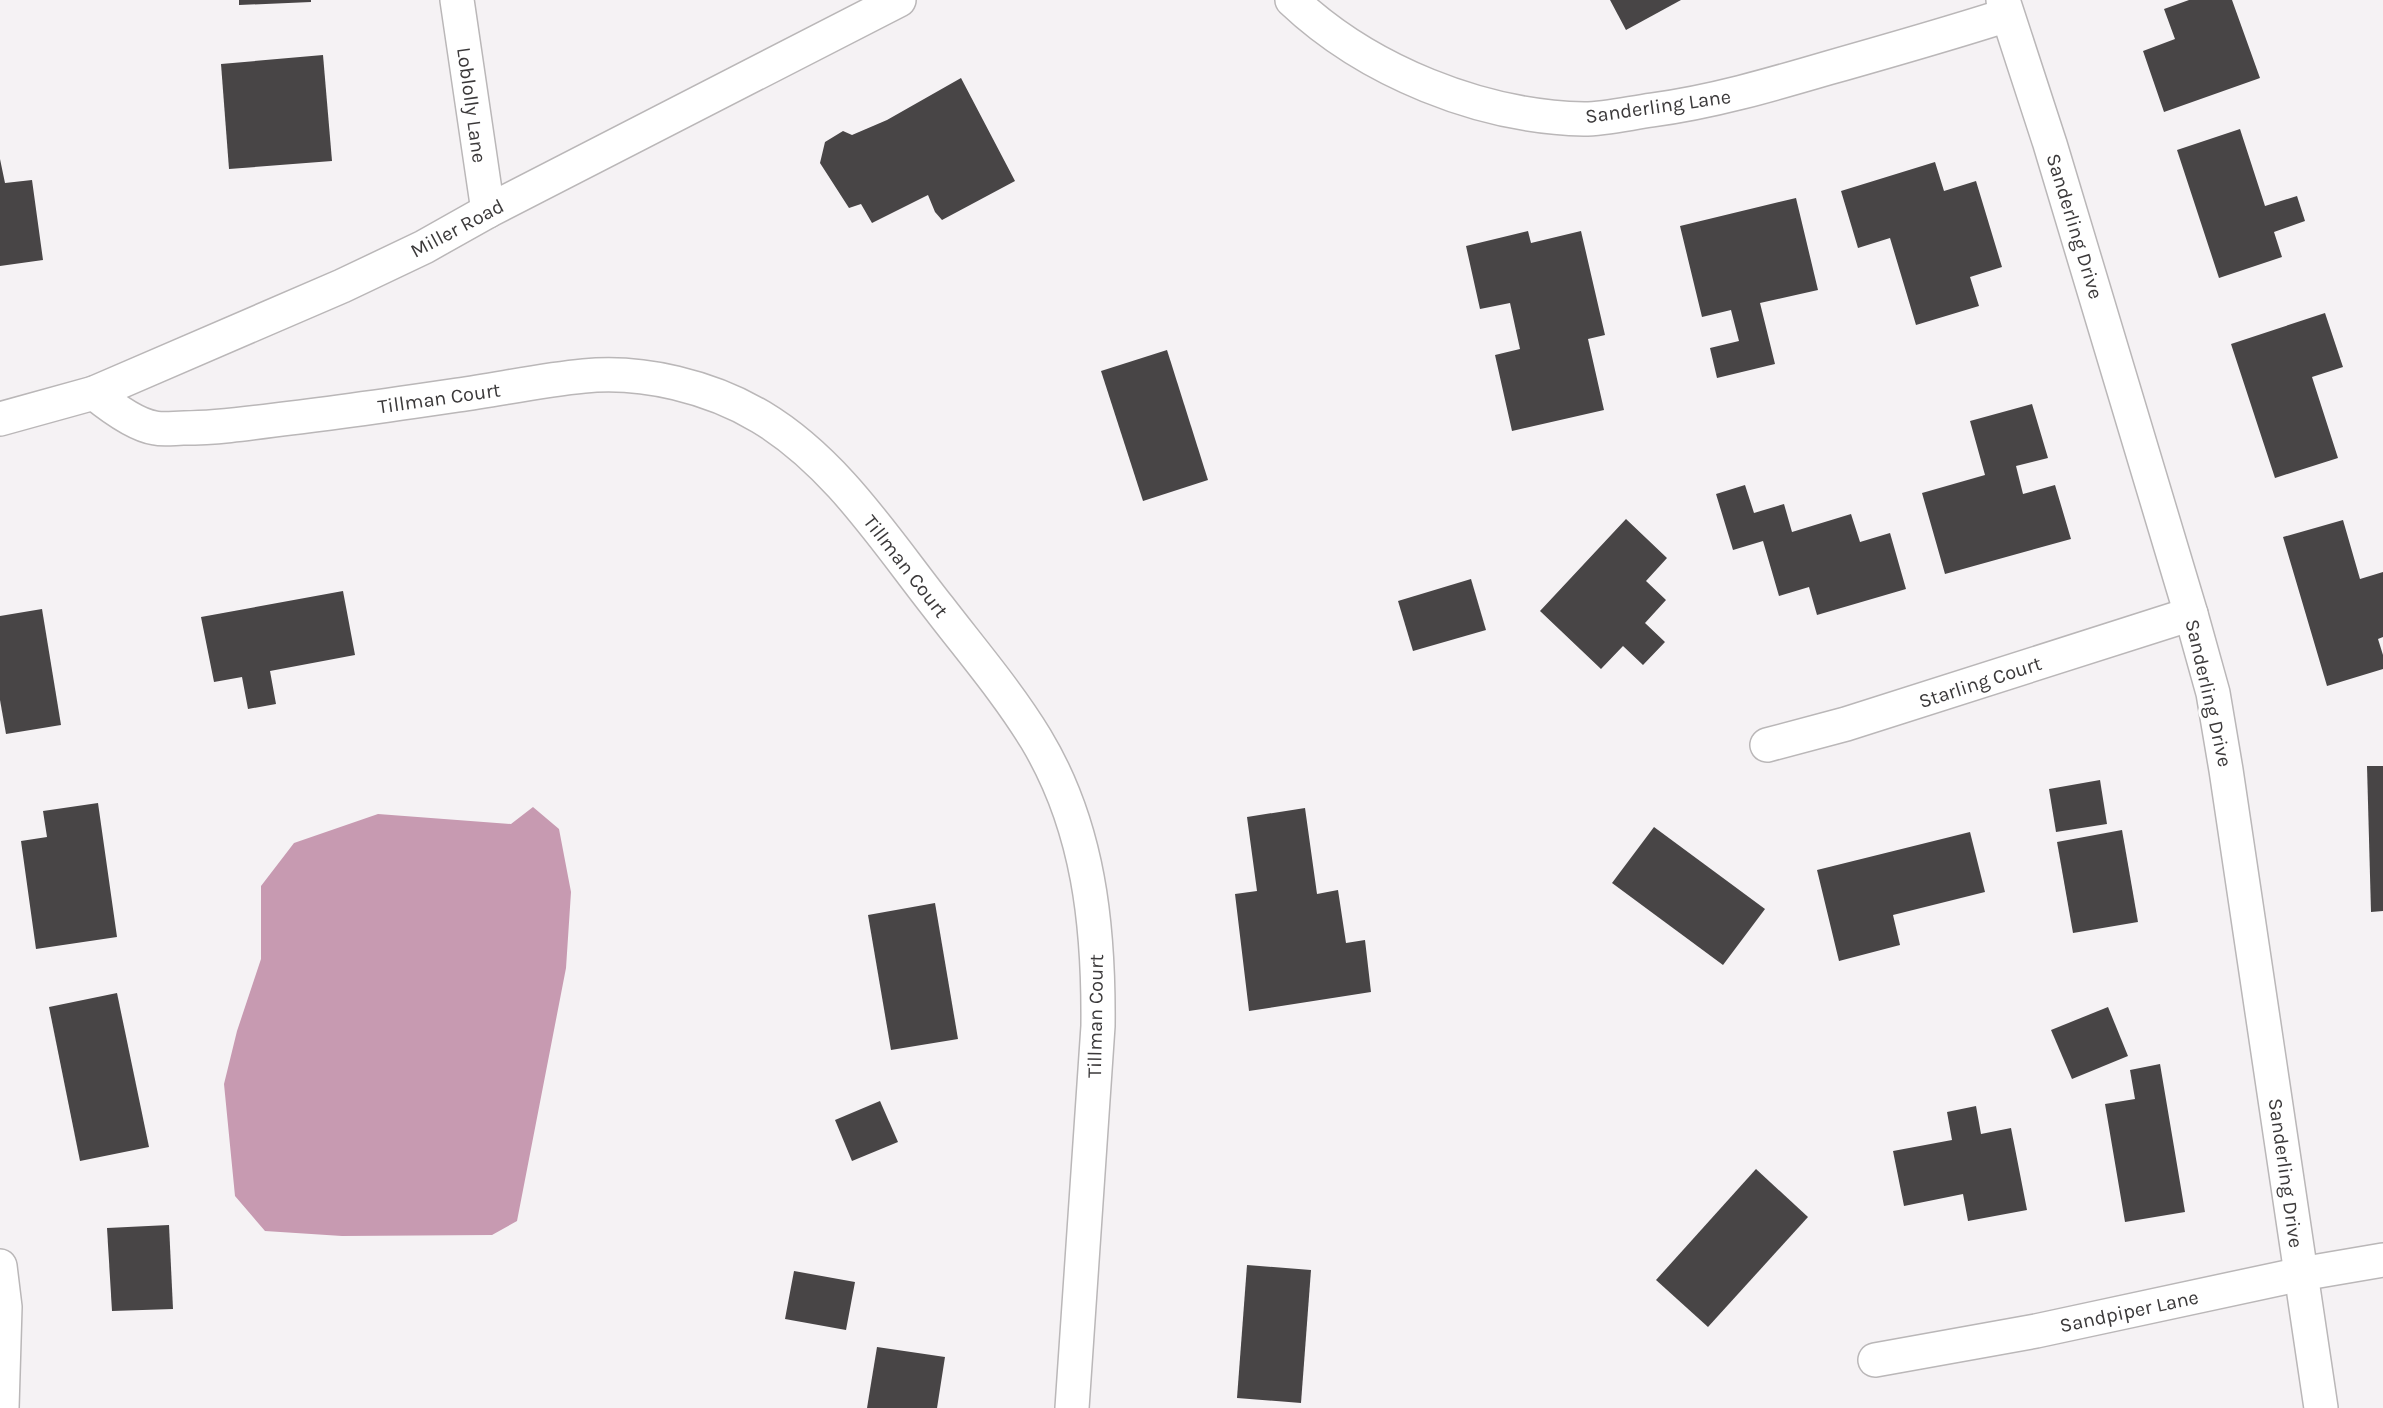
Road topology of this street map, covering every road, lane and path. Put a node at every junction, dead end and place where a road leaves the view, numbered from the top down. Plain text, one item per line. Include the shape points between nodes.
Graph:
1 (457, 0) edge
2 (899, 0) edge
3 (1292, 0) edge
4 (2005, 7) edge
5 (488, 211) junction
6 (94, 393) junction
7 (0, 419) edge
8 (2191, 614) junction
9 (1767, 745) dead end
10 (2383, 1260) edge
11 (0, 1266) edge
12 (2301, 1274) junction
13 (1875, 1360) dead end
14 (2, 1408) edge
15 (1072, 1408) edge
16 (2321, 1408) edge

1 - 5 street, Loblolly Lane
2 - 5 street, Miller Road
3 - 4 street, Sanderling Lane via 1352,46 1408,77 1467,100 1522,114 1586,119 1737,94 1942,36
4 - 8 street, Sanderling Drive
5 - 6 street, Miller Road via 342,286
6 - 7 street, Miller Road
6 - 15 street, Tillman Court via 118,411 154,428 214,428 588,376 652,378 740,406 783,431 848,492 1005,692 1056,779 1079,840 1092,896 1098,1015
8 - 9 street, Starling Court via 1846,724
8 - 12 street, Sanderling Drive via 2212,693 2226,770
10 - 12 street, Sandpiper Lane
11 - 14 street via 5,1307
12 - 13 street, Sandpiper Lane via 2036,1331
12 - 16 street, Sanderling Drive

